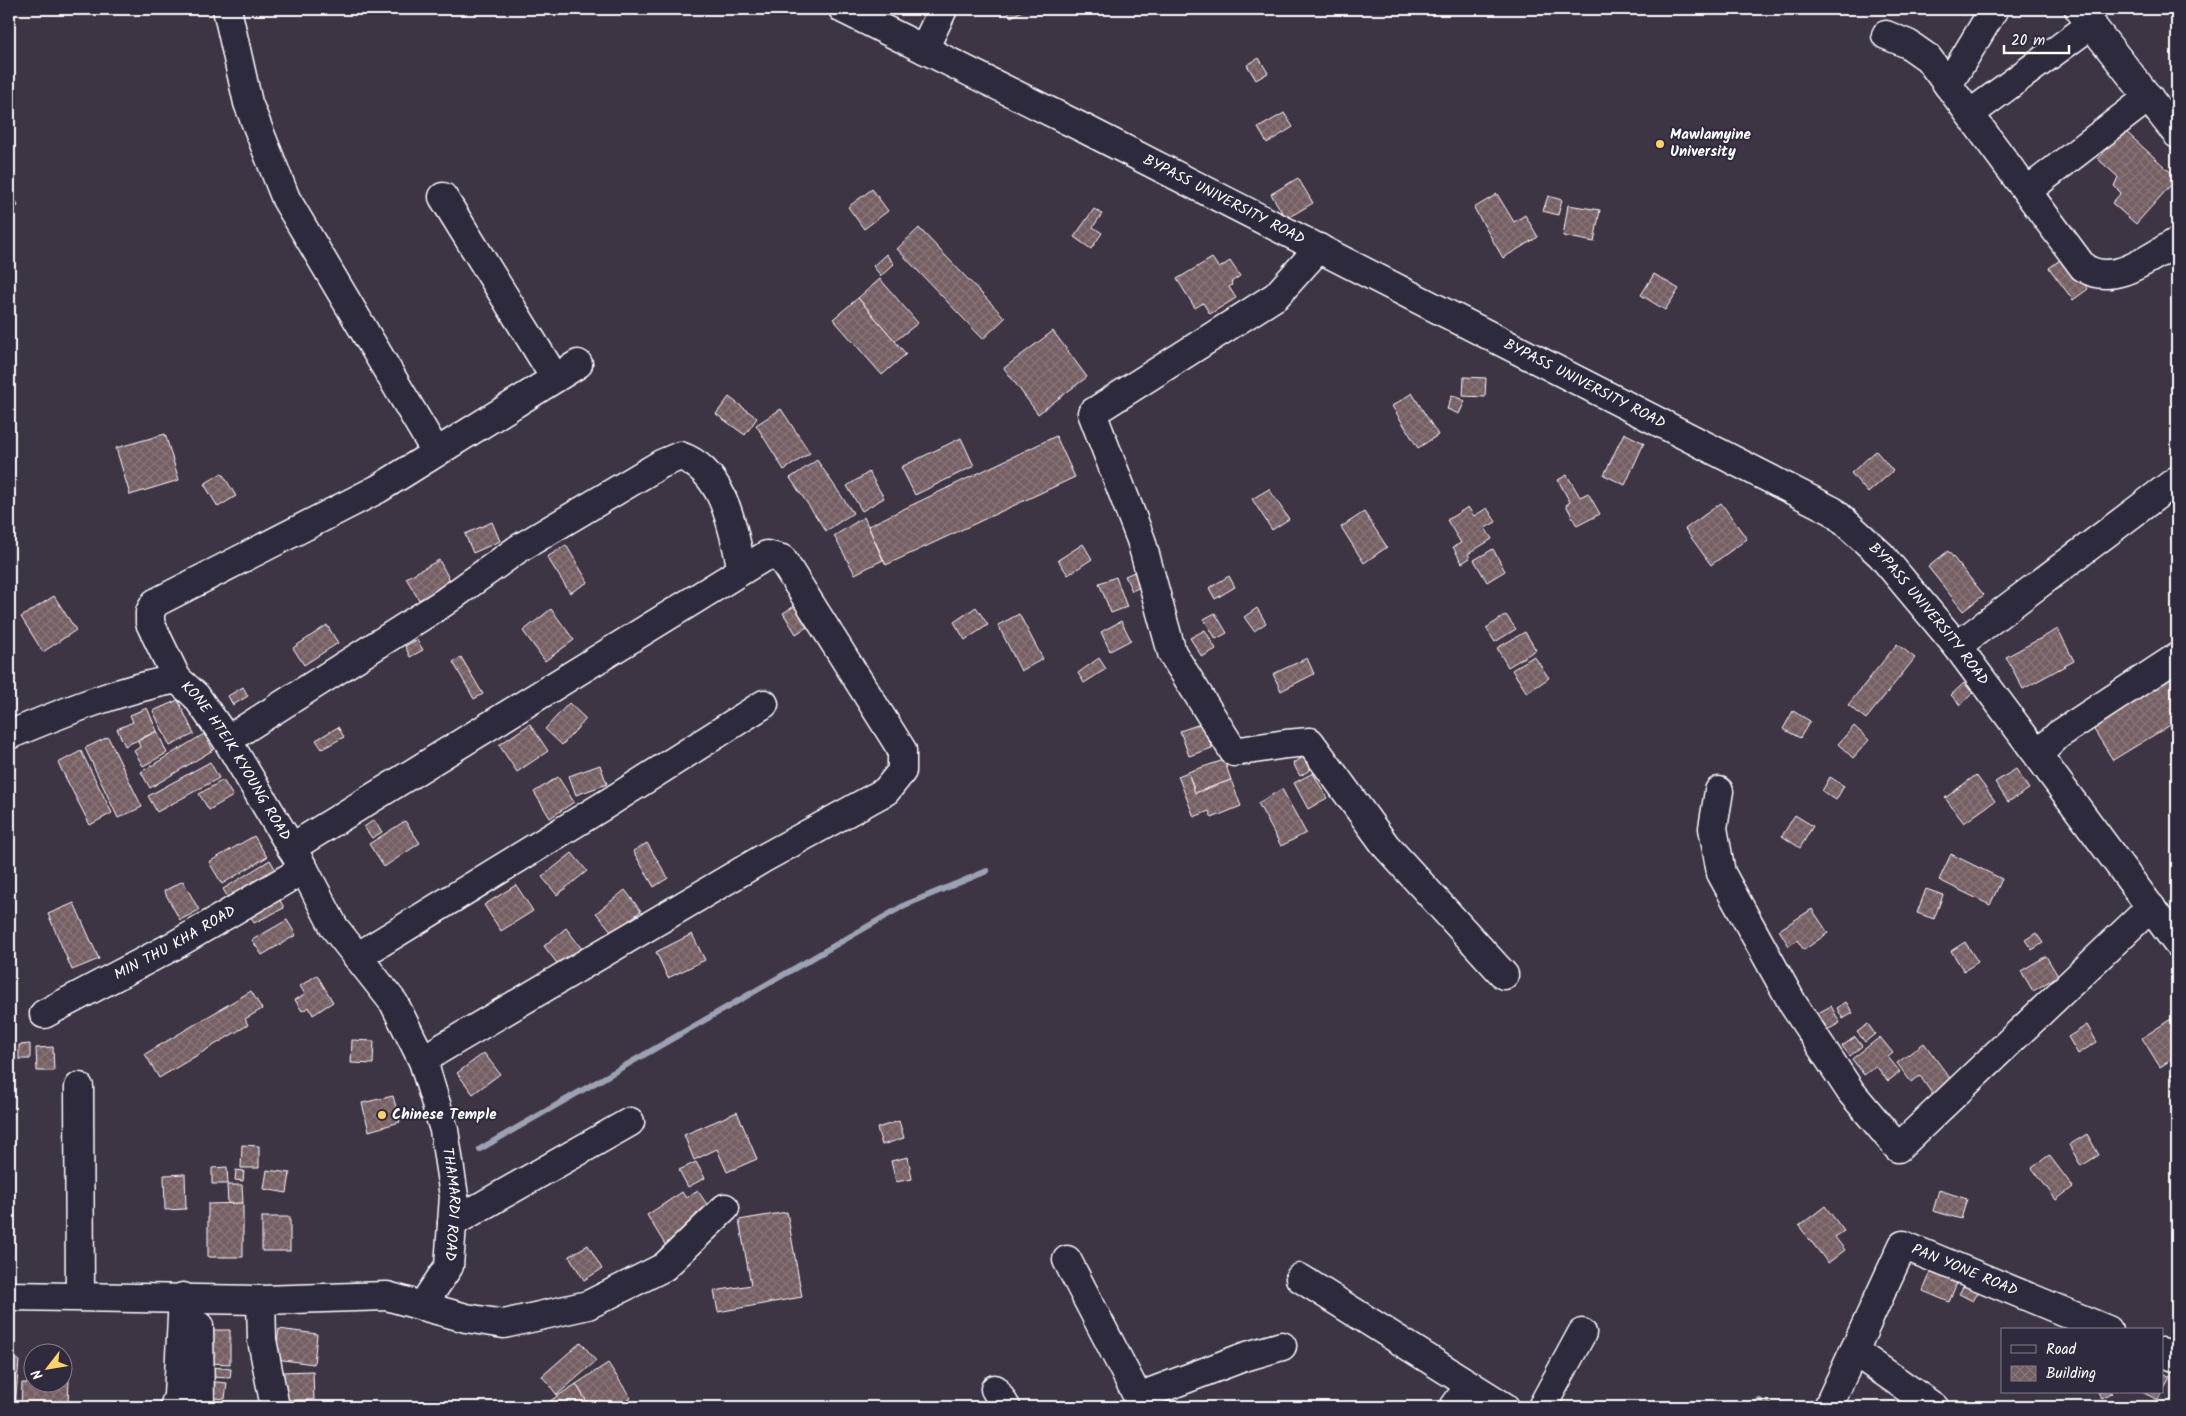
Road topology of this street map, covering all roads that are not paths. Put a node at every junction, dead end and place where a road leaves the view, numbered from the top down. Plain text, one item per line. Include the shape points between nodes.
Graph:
1 (227, 9) edge
2 (843, 9) edge
3 (943, 9) edge
4 (1994, 9) edge
5 (2086, 16) edge
6 (1886, 35) dead end
7 (924, 49) junction
8 (1948, 85) junction
9 (2149, 97) junction
10 (1970, 114) junction
11 (2177, 134) edge
12 (2027, 192) junction
13 (443, 197) dead end
14 (2177, 242) edge
15 (1319, 248) junction
16 (578, 364) dead end
17 (555, 378) junction
18 (436, 452) junction
19 (2177, 480) edge
20 (742, 570) junction
21 (1958, 646) junction
22 (2177, 657) edge
23 (177, 680) junction
24 (764, 704) dead end
25 (9, 735) edge
26 (228, 740) junction
27 (2038, 755) junction
28 (1720, 791) dead end
29 (298, 858) junction
30 (2151, 908) junction
31 (2177, 943) edge
32 (357, 958) junction
33 (1504, 975) dead end
34 (44, 1014) dead end
35 (423, 1061) junction
36 (79, 1086) dead end
37 (630, 1122) dead end
38 (725, 1208) dead end
39 (452, 1223) junction
40 (1067, 1260) dead end
41 (1300, 1278) dead end
42 (9, 1296) edge
43 (80, 1296) junction
44 (191, 1297) junction
45 (260, 1300) junction
46 (422, 1306) junction
47 (2103, 1328) edge
48 (1582, 1333) dead end
49 (1282, 1346) dead end
50 (1854, 1351) junction
51 (2164, 1353) edge
52 (2177, 1358) edge
53 (1470, 1386) junction
54 (1140, 1402) edge
55 (174, 1407) edge
56 (200, 1407) edge
57 (275, 1407) edge
58 (1454, 1407) edge
59 (1506, 1407) edge
60 (1542, 1407) edge
61 (1828, 1407) edge
62 (1934, 1407) edge

1 - 18 street via 248,102 286,200
2 - 7 street, BYPASS UNIVERSITY ROAD
3 - 7 street
4 - 8 street
5 - 9 street
5 - 10 street
6 - 8 street via 1908,44 1928,58
7 - 15 street, BYPASS UNIVERSITY ROAD
8 - 10 street
9 - 11 street
9 - 12 street
10 - 12 street
12 - 14 street via 2083,268 2093,274 2119,274
13 - 17 street
15 - 21 street, BYPASS UNIVERSITY ROAD via 1833,511 1881,555
15 - 33 street via 1276,296 1092,413 1141,540 1172,653 1234,752 1310,742 1386,846
16 - 17 street
17 - 18 street
18 - 23 street via 378,488 155,603 150,612 150,623
19 - 21 street
20 - 26 street via 722,498 710,479 691,460 680,456 518,548 443,603
20 - 29 street, MIN THU KHA ROAD
20 - 35 street, MIN THU KHA ROAD via 767,555 782,558 902,750 902,771 886,791 764,858
21 - 27 street, BYPASS UNIVERSITY ROAD
22 - 27 street via 2058,735
23 - 25 street, KONE HTEIK KYOUNG ROAD via 140,686 80,705
23 - 26 street, KONE HTEIK KYOUNG ROAD via 196,696
24 - 32 street
26 - 29 street, KONE HTEIK KYOUNG ROAD
27 - 30 street, BYPASS UNIVERSITY ROAD
28 - 30 street via 1713,828 1721,873 1793,1004 1851,1092 1898,1148
29 - 32 street, THAMARDI ROAD via 334,927
29 - 34 street, MIN THU KHA ROAD via 176,945
30 - 31 street, BYPASS UNIVERSITY ROAD
32 - 35 street, THAMARDI ROAD via 394,1003
35 - 39 street, THAMARDI ROAD via 444,1130 454,1196
36 - 43 street
37 - 39 street
38 - 46 street via 664,1267 588,1305 504,1324
39 - 46 street, THAMARDI ROAD via 449,1266
40 - 54 street
41 - 53 street
42 - 43 street
43 - 44 street
44 - 45 street
44 - 55 street
44 - 56 street
45 - 46 street via 387,1296
45 - 57 street via 262,1340
47 - 50 street, PAN YONE ROAD via 1903,1245
48 - 60 street
49 - 54 street via 1244,1357
50 - 61 street, PAN YONE ROAD
50 - 62 street
51 - 52 street
53 - 58 street
53 - 59 street

